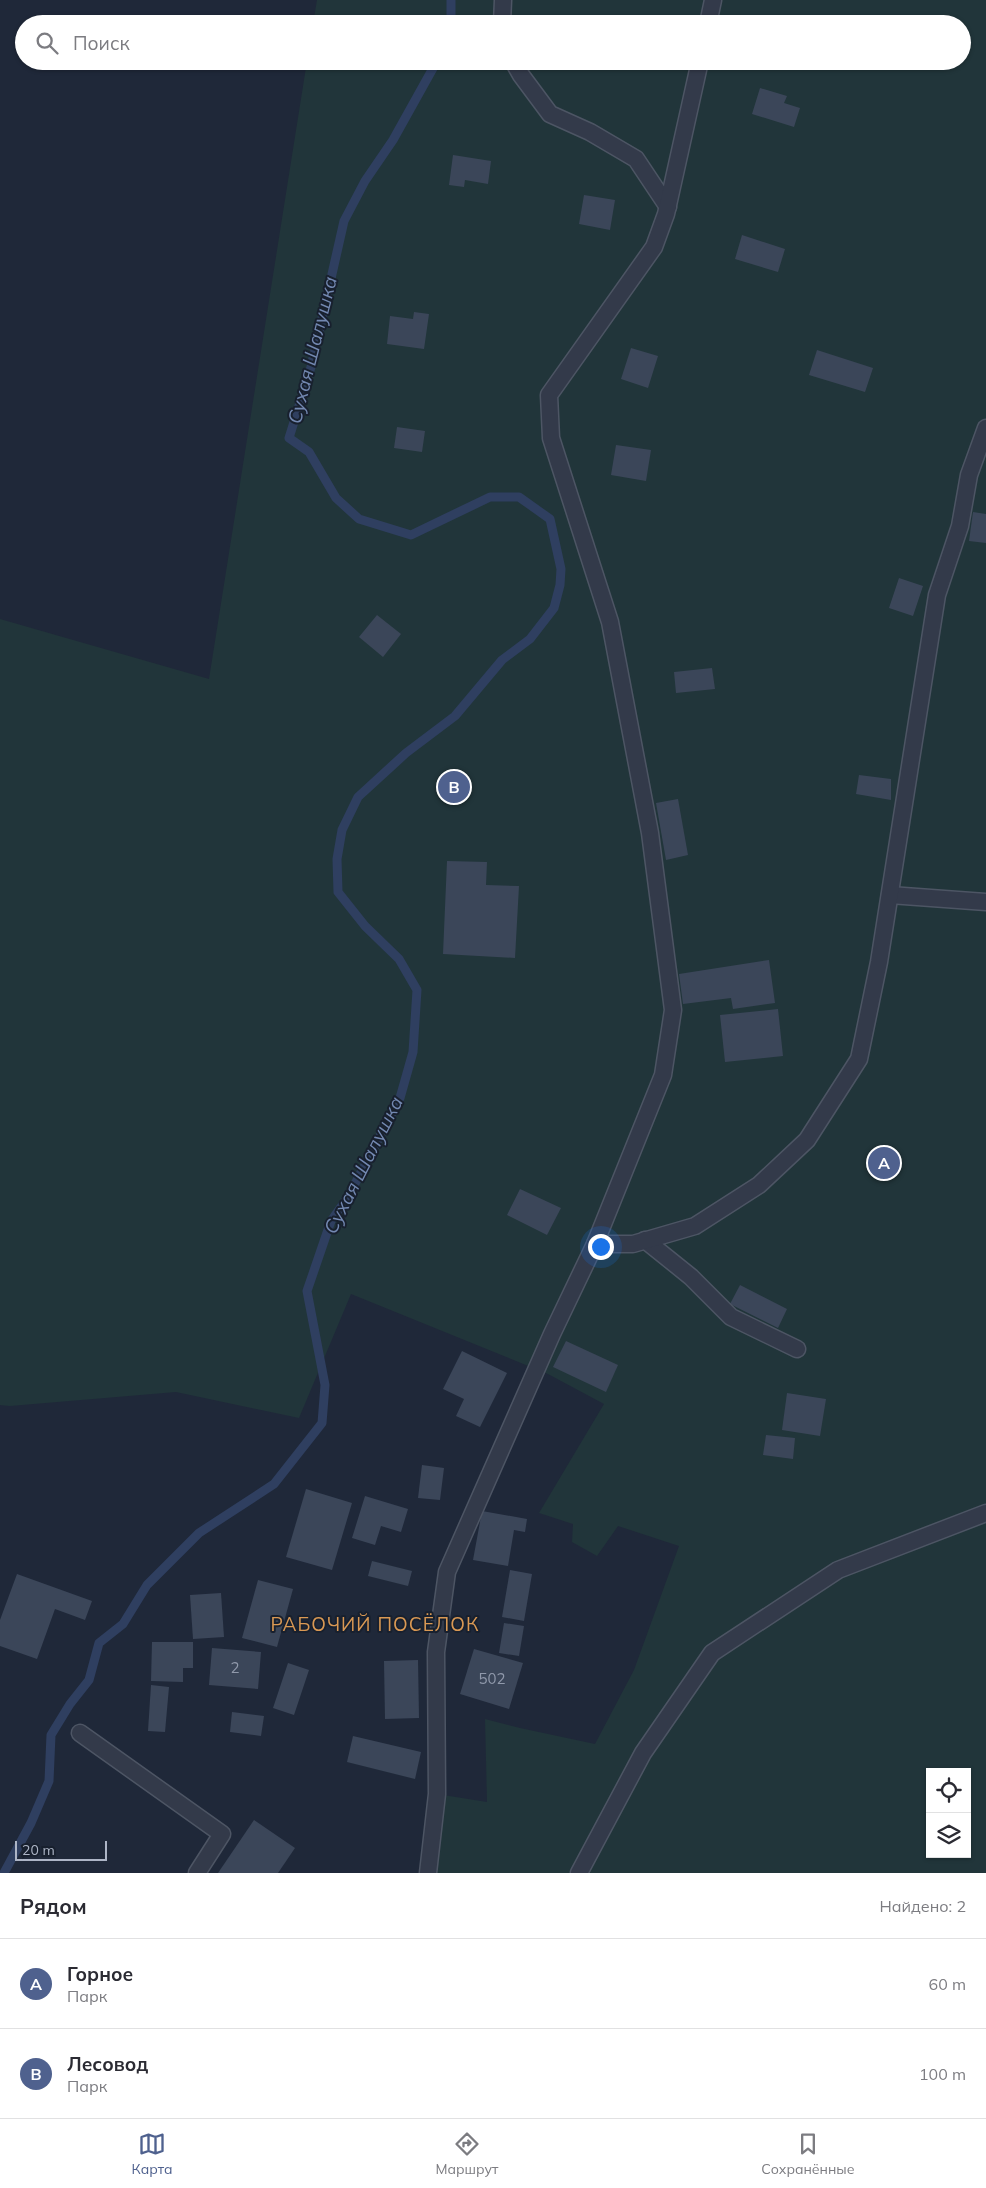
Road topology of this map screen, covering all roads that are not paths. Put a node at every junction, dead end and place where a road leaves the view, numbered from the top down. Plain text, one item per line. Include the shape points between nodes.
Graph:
1 (503, 0) edge
2 (713, 0) edge
3 (502, 15) edge
4 (710, 15) edge
5 (519, 70) edge
6 (698, 70) edge
7 (668, 207) junction
8 (986, 428) edge
9 (890, 895) junction
10 (986, 902) edge
11 (645, 1240) junction
12 (595, 1244) junction
13 (798, 1349) dead end
14 (986, 1513) edge
15 (80, 1733) dead end
16 (197, 1873) edge
17 (428, 1873) edge
18 (579, 1873) edge

1 - 3 lane
2 - 4 lane
5 - 7 lane via 550,114 590,132 636,159
6 - 7 lane
7 - 12 lane via 654,247 549,395 551,438 610,622 650,833 673,1010 662,1075
8 - 9 lane via 969,475 960,526 937,595
9 - 10 lane
9 - 11 lane via 880,962 859,1059 807,1140 759,1185 695,1226
11 - 12 lane via 632,1244
11 - 13 lane via 691,1277 731,1317
12 - 17 lane via 447,1572 436,1652 437,1794
14 - 18 lane via 838,1570 712,1653 643,1753
15 - 16 lane via 222,1834

